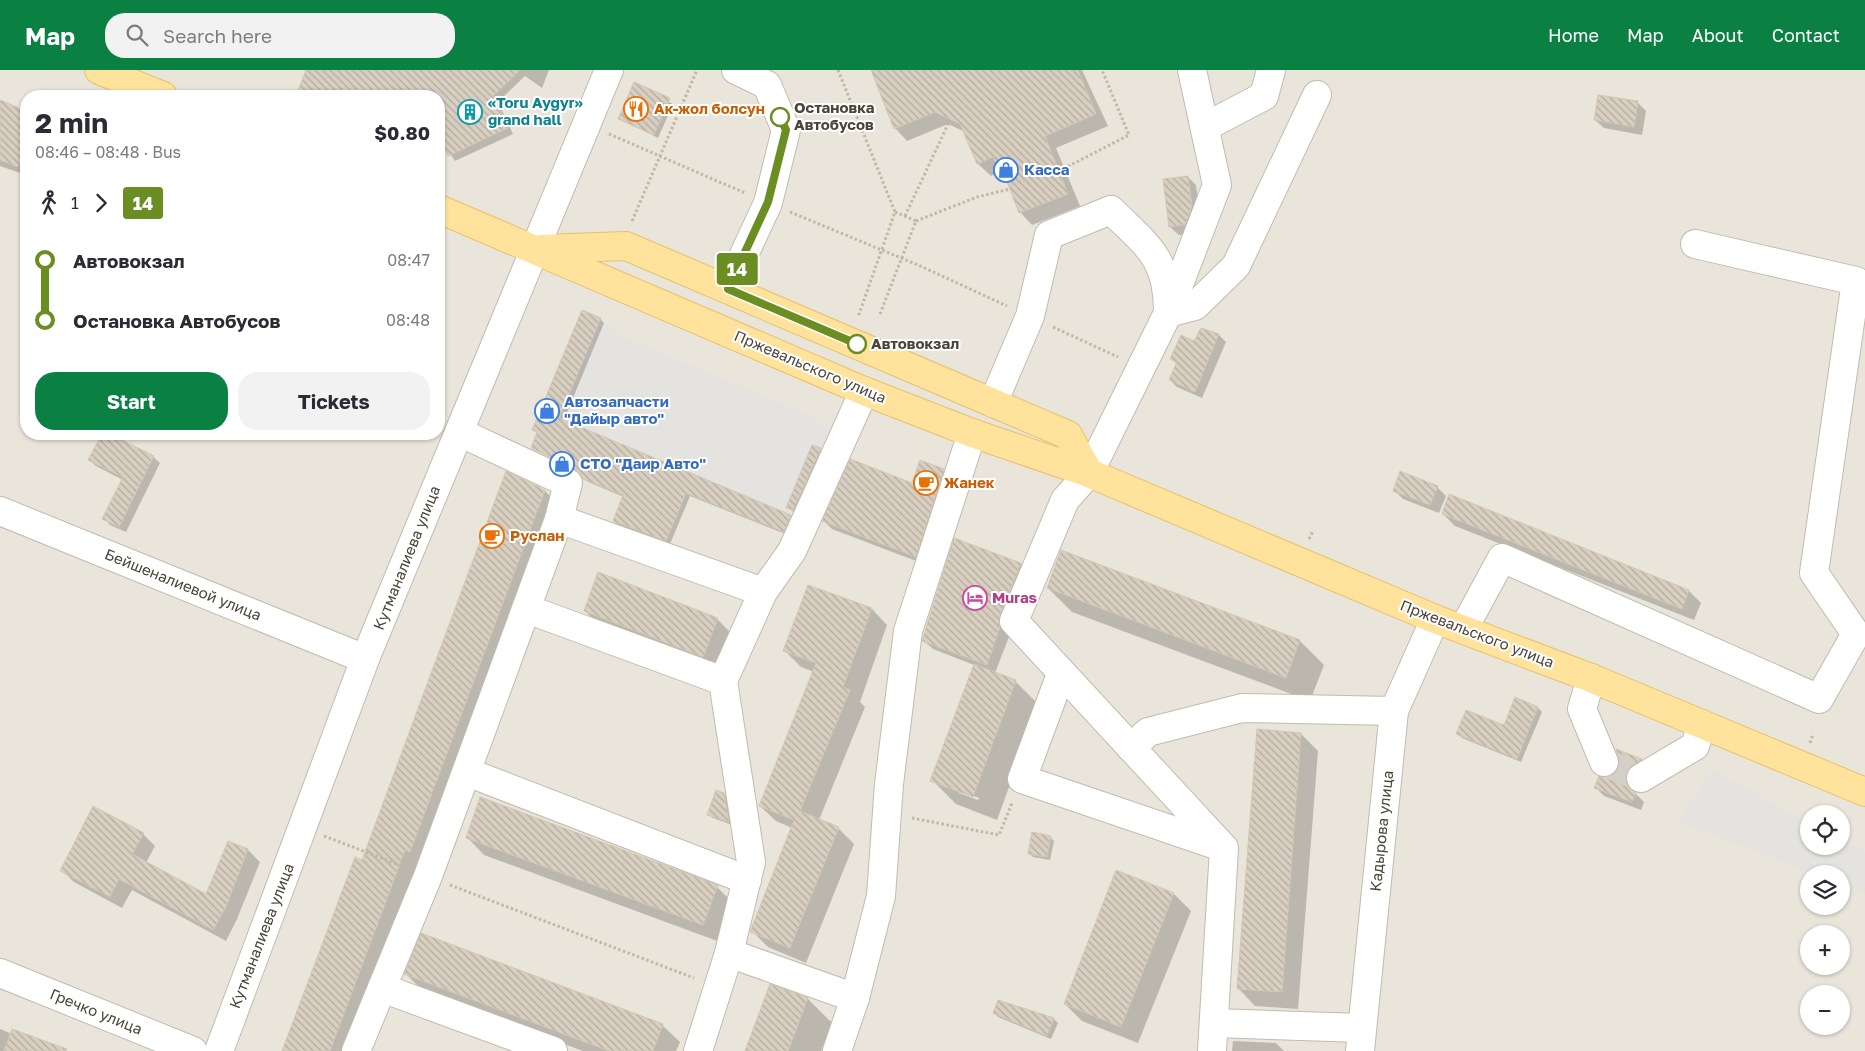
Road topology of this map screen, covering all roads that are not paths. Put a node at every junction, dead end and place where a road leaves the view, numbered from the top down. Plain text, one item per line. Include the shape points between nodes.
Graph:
1 (99, 70) edge
2 (609, 70) edge
3 (736, 70) edge
4 (1192, 70) edge
5 (1271, 70) edge
6 (148, 90) edge
7 (1317, 95) dead end
8 (1204, 127) junction
9 (445, 211) edge
10 (1695, 244) dead end
11 (536, 249) junction
12 (728, 289) junction
13 (1168, 313) junction
14 (864, 391) junction
15 (993, 403) junction
16 (459, 432) junction
17 (972, 433) junction
18 (1090, 473) junction
19 (0, 511) edge
20 (559, 519) junction
21 (763, 592) junction
22 (527, 609) junction
23 (1435, 618) junction
24 (1464, 628) junction
25 (365, 659) junction
26 (1061, 674) junction
27 (1591, 678) junction
28 (723, 681) junction
29 (1394, 711) junction
30 (1702, 724) junction
31 (1132, 748) junction
32 (1604, 762) tunnel mouth
33 (467, 772) junction
34 (1641, 778) dead end
35 (1865, 792) edge
36 (1224, 848) junction
37 (747, 880) junction
38 (729, 953) junction
39 (0, 972) edge
40 (382, 988) junction
41 (855, 998) junction
42 (1214, 1024) junction
43 (1361, 1040) edge
44 (193, 1051) edge
45 (219, 1051) edge
46 (356, 1051) edge
47 (552, 1051) edge
48 (698, 1051) edge
49 (837, 1051) edge
50 (1212, 1051) edge

1 - 6 main road
2 - 11 street, Кутманалиева улица
3 - 12 street via 767,85 786,130 768,202
4 - 8 street
5 - 8 street via 1264,96
7 - 13 street via 1236,266 1196,306
8 - 13 street via 1217,185
9 - 11 main road, Пржевальского улица
10 - 24 street via 1856,281 1814,573 1856,634 1819,699 1502,558
11 - 12 main road, Пржевальского улица via 626,246
11 - 14 main road, Пржевальского улица
11 - 16 street, Кутманалиева улица
12 - 15 main road, Пржевальского улица
13 - 15 street via 1167,285 1160,263 1151,249 1111,210 1049,235 1018,311
13 - 18 street
14 - 17 main road, Пржевальского улица
14 - 21 street via 792,550
15 - 18 main road, Пржевальского улица via 1068,434
16 - 20 street via 568,483
16 - 25 street, Кутманалиева улица
17 - 18 main road, Пржевальского улица
17 - 41 street via 908,631 881,896
18 - 23 main road, Пржевальского улица
18 - 26 street via 1065,500 1014,621
19 - 25 street, Бейшеналиевой улица
20 - 21 street
20 - 22 street
21 - 28 street
22 - 28 street
22 - 33 street
23 - 24 main road, Пржевальского улица
23 - 29 street, Кадырова улица
24 - 27 main road, Пржевальского улица
25 - 45 street, Кутманалиева улица
26 - 31 street
26 - 36 street via 1022,779
27 - 30 main road, Пржевальского улица
27 - 32 street via 1582,709
28 - 37 street via 751,862
29 - 31 street via 1242,708 1148,732
29 - 43 street, Кадырова улица
30 - 34 street via 1695,746
30 - 35 main road, Пржевальского улица
31 - 36 street
33 - 37 street
33 - 40 street
36 - 42 street
37 - 38 street
38 - 41 street
38 - 48 street
39 - 44 street, Гречко улица
40 - 46 street
40 - 47 street
41 - 49 street
42 - 43 street
42 - 50 street

